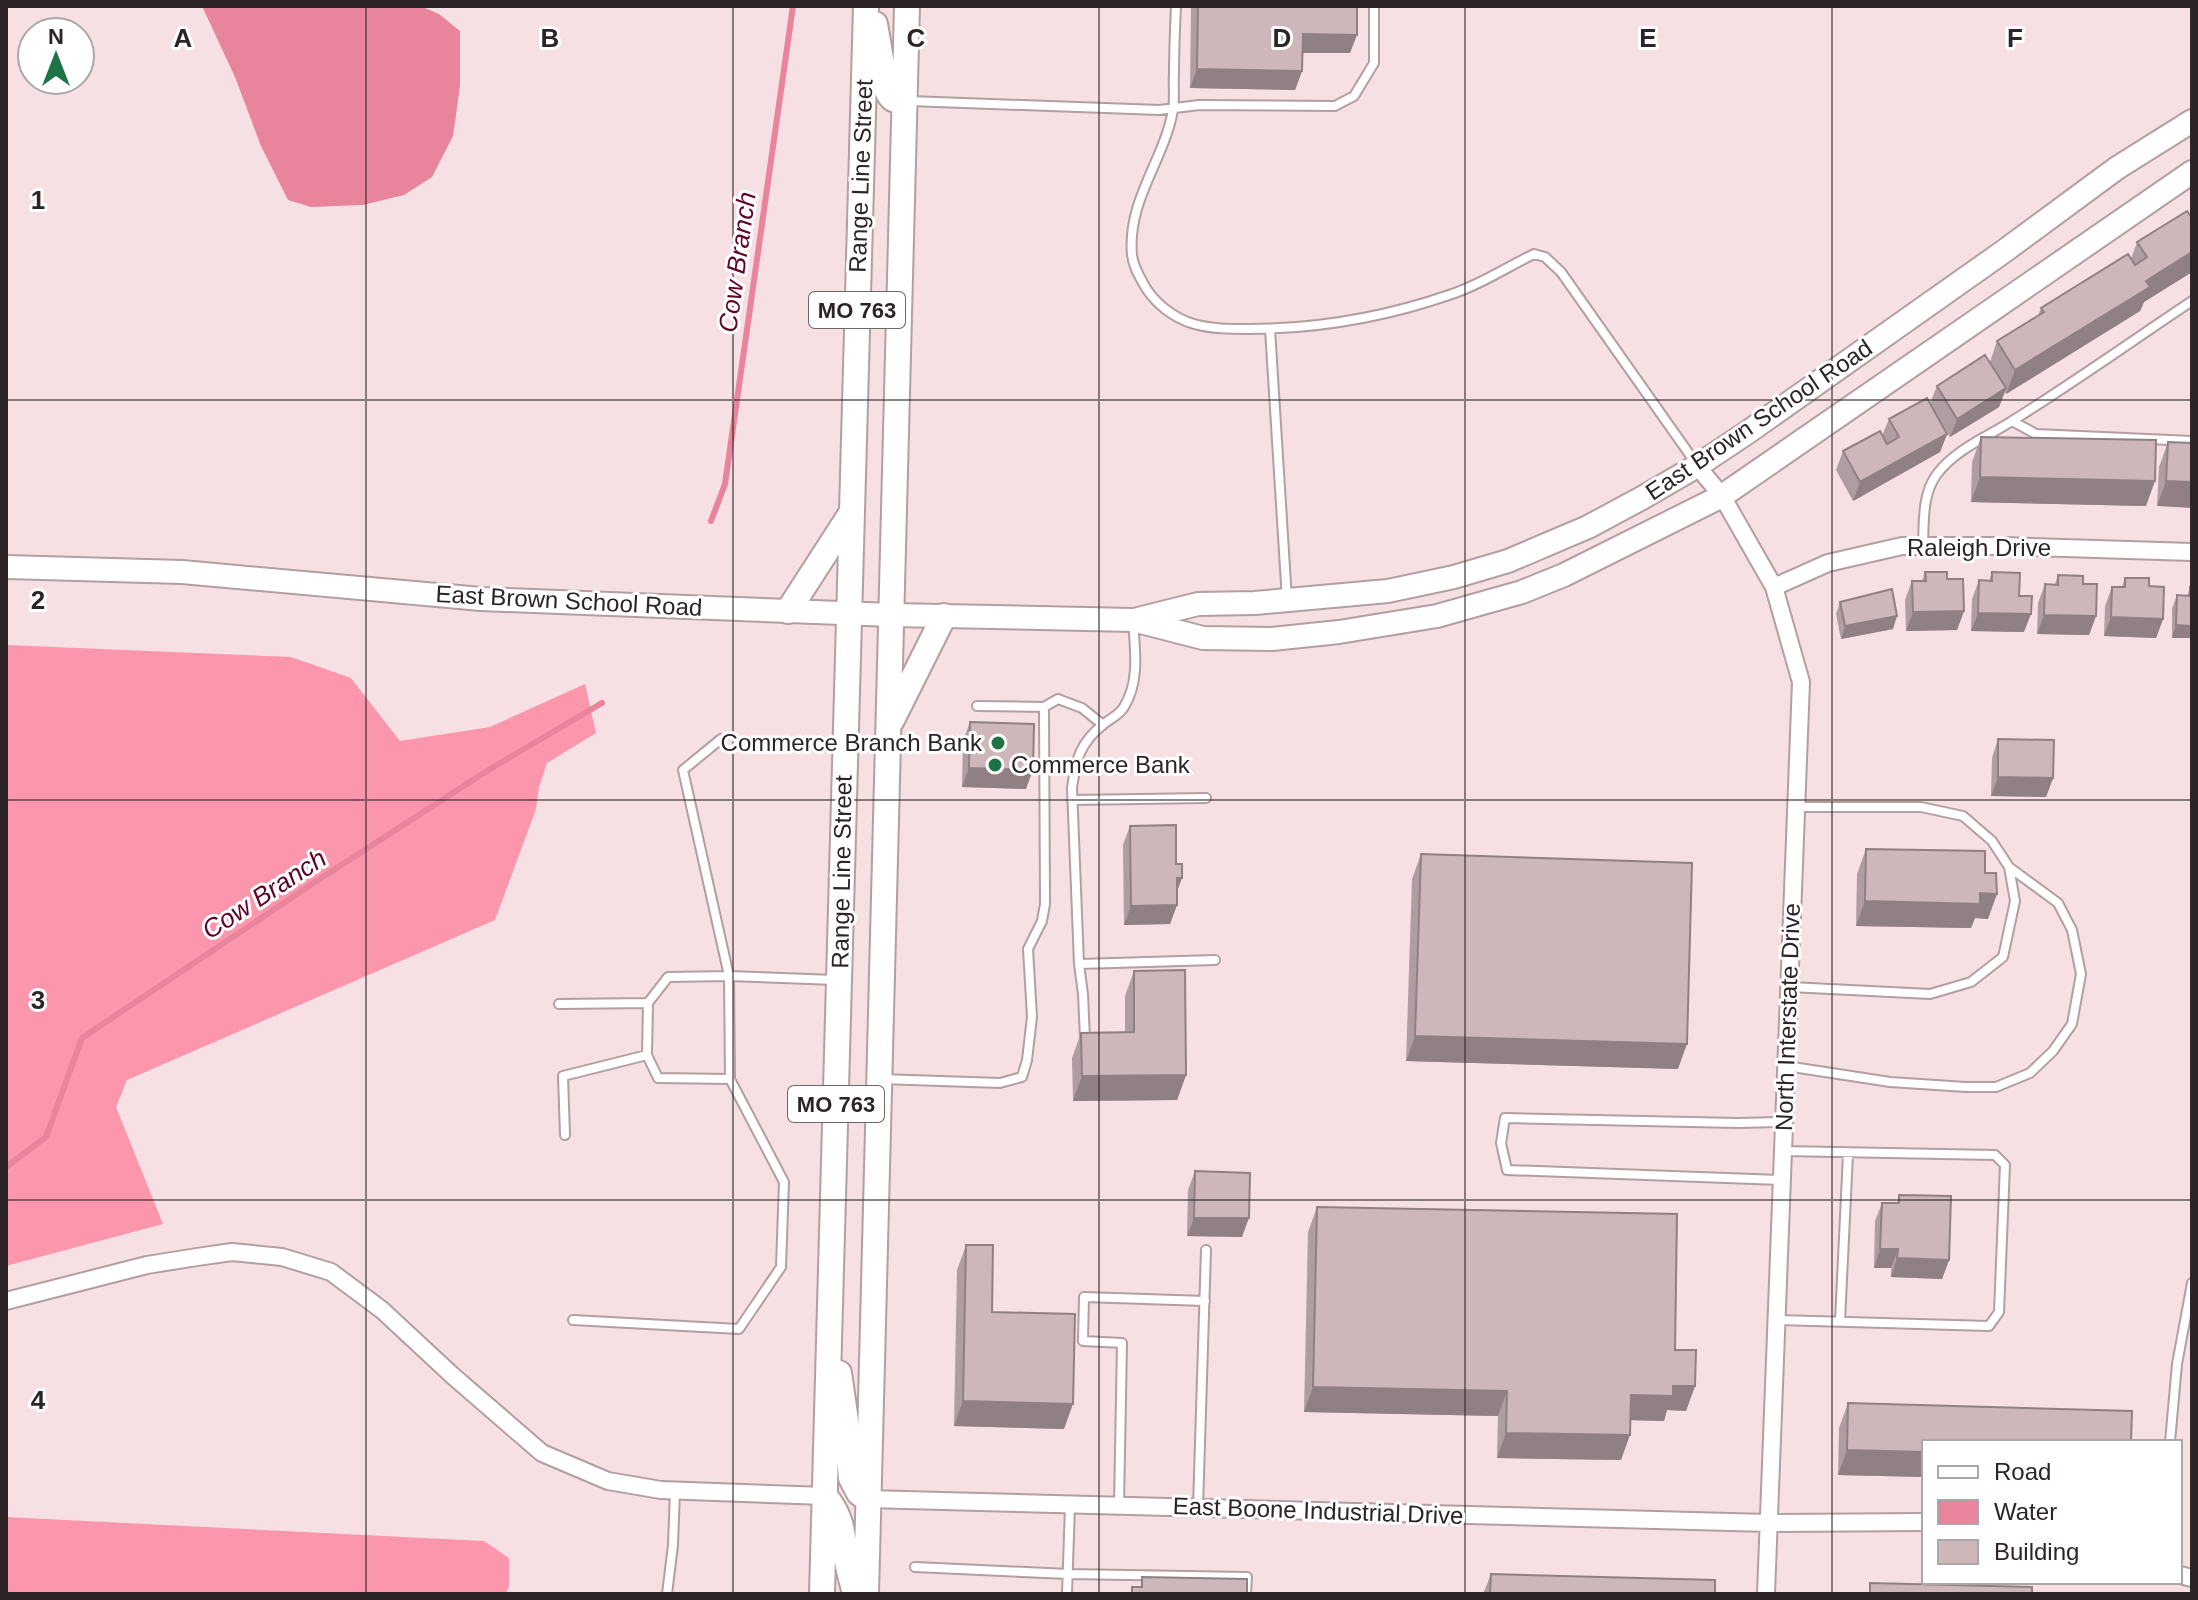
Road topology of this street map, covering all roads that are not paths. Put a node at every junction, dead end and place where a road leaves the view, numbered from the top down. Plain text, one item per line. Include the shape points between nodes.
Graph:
1 (869, 6) edge
2 (907, 6) edge
3 (1176, 6) edge
4 (1374, 6) edge
5 (905, 101) junction
6 (1173, 108) junction
7 (2192, 121) edge
8 (2192, 172) edge
9 (2192, 301) edge
10 (1270, 329) junction
11 (2012, 421) junction
12 (2192, 441) edge
13 (1697, 466) junction
14 (1722, 496) junction
15 (851, 513) junction
16 (1923, 546) junction
17 (2192, 552) edge
18 (6, 567) edge
19 (1774, 587) junction
20 (1287, 601) junction
21 (788, 611) junction
22 (849, 613) junction
23 (892, 615) junction
24 (944, 616) junction
25 (1133, 620) junction
26 (977, 706) dead end
27 (1044, 707) junction
28 (889, 725) junction
29 (1103, 725) junction
30 (721, 739) dead end
31 (1206, 798) dead end
32 (1072, 800) junction
33 (1796, 807) junction
34 (2009, 867) junction
35 (1215, 960) dead end
36 (1079, 964) junction
37 (729, 976) junction
38 (840, 980) junction
39 (1789, 987) junction
40 (648, 1003) junction
41 (559, 1004) dead end
42 (1085, 1039) edge
43 (647, 1055) junction
44 (1786, 1066) junction
45 (730, 1079) junction
46 (879, 1079) junction
47 (1784, 1122) junction
48 (565, 1135) dead end
49 (1782, 1151) junction
50 (1848, 1154) junction
51 (1781, 1180) junction
52 (1206, 1250) dead end
53 (2192, 1283) edge
54 (6, 1301) edge
55 (1205, 1301) junction
56 (830, 1308) junction
57 (573, 1320) dead end
58 (1776, 1320) junction
59 (1840, 1321) junction
60 (2187, 1339) edge
61 (2170, 1440) edge
62 (675, 1491) junction
63 (825, 1496) junction
64 (868, 1499) junction
65 (1070, 1504) junction
66 (1119, 1505) junction
67 (1198, 1507) junction
68 (1922, 1522) edge
69 (1768, 1523) junction
70 (915, 1567) dead end
71 (1068, 1574) junction
72 (667, 1594) edge
73 (822, 1594) edge
74 (855, 1594) edge
75 (866, 1594) edge
76 (1067, 1594) edge
77 (1246, 1594) edge
78 (1766, 1594) edge

1 - 5 main road via 889,97
1 - 15 main road, Range Line Street / MO 763
2 - 5 main road, Range Line Street / MO 763
3 - 6 lane
4 - 6 lane via 1374,63 1354,96 1335,106
5 - 6 lane
5 - 23 main road, Range Line Street / MO 763
6 - 10 lane via 1136,206 1132,259 1139,276 1160,304 1193,324
7 - 13 main road, East Brown School Road via 2117,168
8 - 14 main road, East Brown School Road
9 - 11 lane
10 - 13 lane via 1337,324 1386,313 1456,293 1534,254 1545,257 1561,272
10 - 20 lane
11 - 12 lane via 2036,434
11 - 16 lane via 1954,456 1937,475 1927,498
13 - 14 street, North Interstate Drive
13 - 20 main road, East Brown School Road via 1588,527 1508,561 1388,591
14 - 19 street, North Interstate Drive
14 - 25 main road, East Brown School Road via 1564,575 1437,616 1272,639 1203,638
15 - 21 main road
15 - 22 main road, Range Line Street / MO 763
16 - 17 street, Raleigh Drive
16 - 19 street, Raleigh Drive via 1828,563
18 - 21 main road, East Brown School Road via 182,572 481,599
19 - 33 street, North Interstate Drive via 1801,682
20 - 25 main road, East Brown School Road via 1198,604
21 - 22 main road, East Brown School Road
22 - 23 main road, East Brown School Road
22 - 38 main road, Range Line Street / MO 763
23 - 24 main road, East Brown School Road
23 - 28 main road, Range Line Street / MO 763
24 - 25 main road, East Brown School Road
24 - 28 main road
25 - 29 lane via 1136,674 1131,695 1122,711
26 - 27 lane
27 - 29 lane via 1058,699 1082,708
27 - 46 lane via 1045,904 1028,949 1032,1017 1022,1077 1000,1083
28 - 46 main road, Range Line Street / MO 763
29 - 32 lane via 1086,740 1076,760
30 - 37 lane via 683,770
31 - 32 lane
32 - 36 lane
33 - 34 lane via 1921,807 1963,816 1992,841
33 - 39 street, North Interstate Drive
34 - 39 lane via 2015,901 2003,957 1971,982 1930,994
34 - 44 lane via 2058,903 2072,930 2081,974 2072,1024 2030,1073 1996,1087 1966,1087
35 - 36 lane
36 - 42 lane
37 - 38 lane
37 - 40 lane via 668,977
37 - 45 lane
38 - 56 main road, Range Line Street / MO 763
39 - 44 street, North Interstate Drive
40 - 41 lane
40 - 43 lane
43 - 45 lane via 658,1078
43 - 48 lane via 563,1076
44 - 47 street, North Interstate Drive
45 - 57 lane via 784,1182 781,1267 739,1329
46 - 64 main road, Range Line Street / MO 763
47 - 49 street, North Interstate Drive
47 - 51 lane via 1505,1118 1501,1143 1507,1170
49 - 50 lane
49 - 51 street, North Interstate Drive
50 - 59 lane
50 - 59 lane via 1995,1155 2005,1165 1999,1312 1989,1326
51 - 58 street, North Interstate Drive
52 - 55 lane
53 - 60 lane
54 - 62 street via 197,1257 232,1252 282,1257 331,1272 382,1310 542,1453 608,1481
55 - 66 lane via 1084,1297 1083,1341 1122,1343
55 - 67 lane
56 - 63 main road, Range Line Street / MO 763
56 - 64 main road via 851,1478
58 - 59 lane
58 - 69 street, North Interstate Drive
60 - 61 lane via 2177,1364
62 - 63 street
62 - 72 lane
63 - 73 main road, Range Line Street / MO 763
63 - 74 main road via 842,1529
64 - 65 street, East Boone Industrial Drive
64 - 75 main road, Range Line Street / MO 763
65 - 66 street, East Boone Industrial Drive
65 - 71 lane
66 - 67 street, East Boone Industrial Drive
67 - 69 street, East Boone Industrial Drive
68 - 69 street, East Boone Industrial Drive
69 - 78 street, North Interstate Drive
70 - 71 lane
71 - 76 lane
71 - 77 lane via 1247,1577

